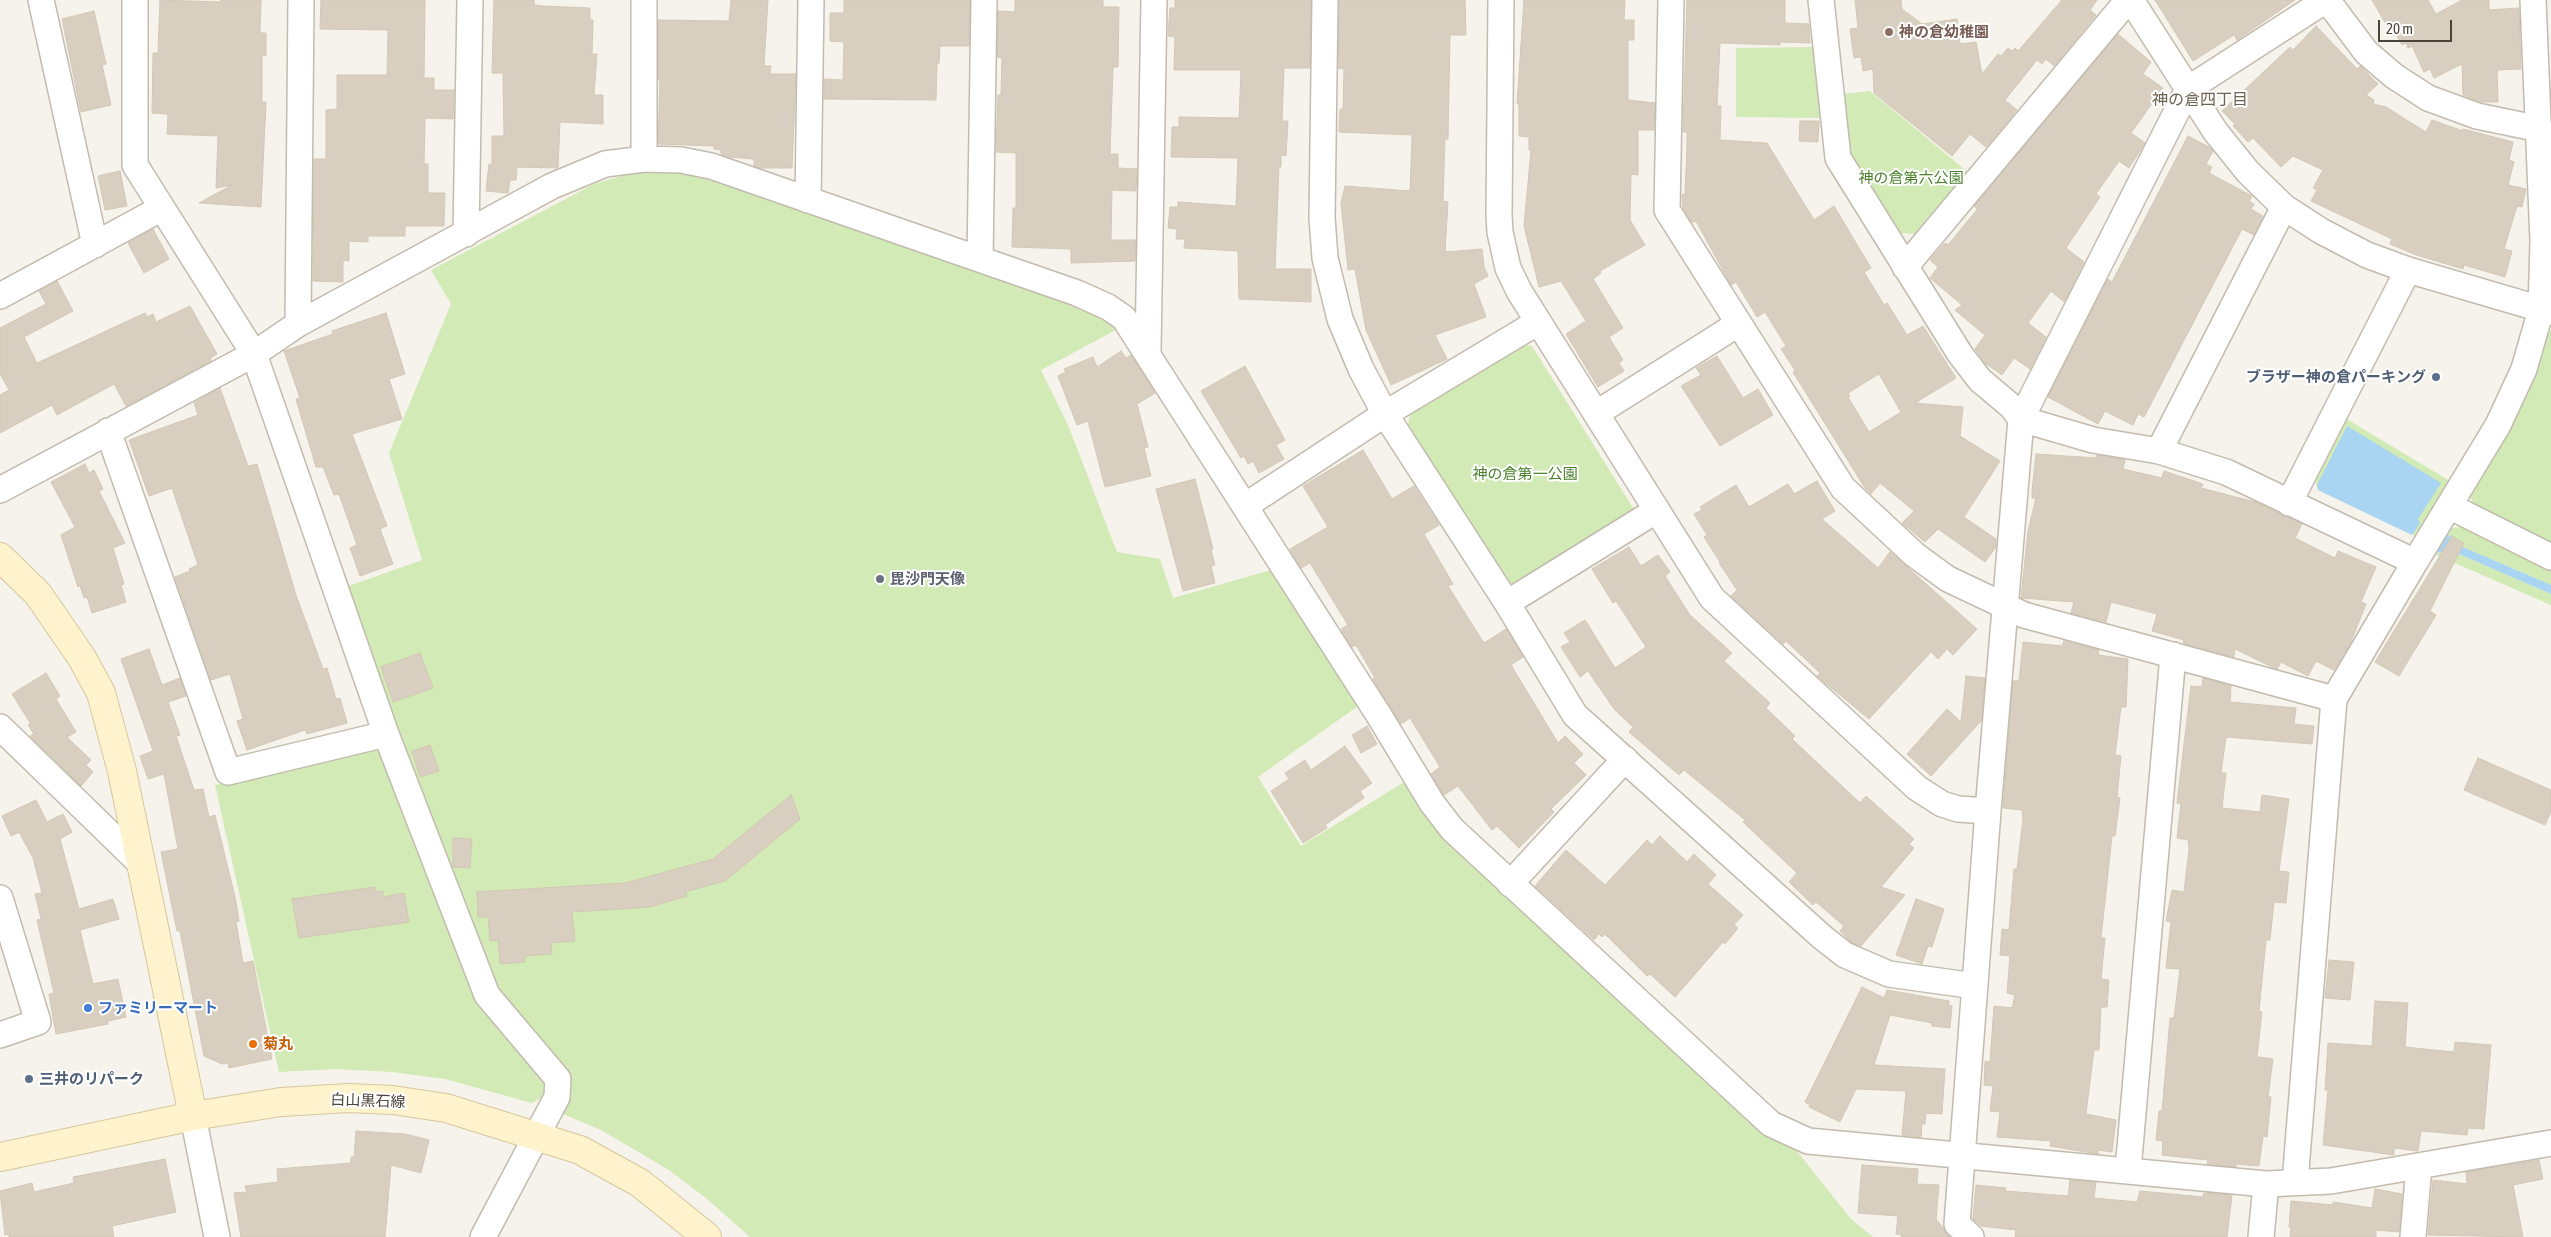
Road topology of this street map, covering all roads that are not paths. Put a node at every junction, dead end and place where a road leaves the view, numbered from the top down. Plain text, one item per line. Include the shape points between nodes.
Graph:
1 (41, 0) edge
2 (135, 0) edge
3 (301, 0) edge
4 (470, 0) edge
5 (644, 0) edge
6 (811, 0) edge
7 (984, 0) edge
8 (1154, 0) edge
9 (1325, 0) edge
10 (1501, 0) edge
11 (1671, 0) edge
12 (1821, 0) edge
13 (2129, 0) edge
14 (2327, 0) edge
15 (2533, 0) edge
16 (2188, 89) junction
17 (2540, 129) junction
18 (644, 159) junction
19 (808, 200) junction
20 (2284, 206) junction
21 (162, 208) junction
22 (466, 234) junction
23 (95, 244) junction
24 (980, 259) junction
25 (1905, 267) junction
26 (2408, 270) junction
27 (0, 296) edge
28 (2546, 311) edge
29 (1538, 322) junction
30 (298, 324) junction
31 (1738, 324) junction
32 (1148, 352) junction
33 (254, 354) junction
34 (1598, 413) junction
35 (1386, 414) junction
36 (2021, 419) junction
37 (108, 431) junction
38 (2160, 451) junction
39 (0, 490) edge
40 (2289, 503) junction
41 (1245, 506) junction
42 (2449, 506) junction
43 (1657, 510) junction
44 (0, 557) edge
45 (2551, 557) edge
46 (2415, 562) junction
47 (1507, 603) junction
48 (2005, 607) junction
49 (2173, 655) junction
50 (2334, 699) junction
51 (0, 727) edge
52 (386, 734) junction
53 (1625, 759) junction
54 (1988, 811) junction
55 (140, 863) junction
56 (1510, 884) junction
57 (0, 898) edge
58 (1975, 986) junction
59 (0, 1035) edge
60 (193, 1116) junction
61 (536, 1134) junction
62 (2551, 1143) edge
63 (1963, 1154) junction
64 (0, 1157) edge
65 (2420, 1166) junction
66 (2128, 1170) junction
67 (2295, 1182) junction
68 (2266, 1184) junction
69 (218, 1237) edge
70 (482, 1237) edge
71 (707, 1237) edge
72 (1971, 1237) edge
73 (2261, 1237) edge
74 (2414, 1237) edge

1 - 23 street
2 - 21 street via 135,165
3 - 30 street
4 - 22 street
5 - 18 street
6 - 19 street
7 - 24 street
8 - 32 street
9 - 35 street via 1322,218 1325,258 1340,319 1361,369
10 - 29 street via 1500,232 1508,268
11 - 31 street via 1667,210
12 - 25 street via 1838,158
13 - 16 street
13 - 25 street
14 - 16 street
14 - 17 street via 2366,52 2394,76 2428,98 2477,116
15 - 17 street
16 - 20 street via 2215,131 2248,172
16 - 36 street
17 - 28 street
18 - 19 street via 703,164
18 - 22 street via 605,164 552,186
19 - 24 street
20 - 26 street via 2321,231 2367,255
20 - 38 street
21 - 23 street
21 - 33 street
22 - 30 street
23 - 27 street
24 - 32 street via 1108,306 1124,318
25 - 36 street via 1960,354 1980,380
26 - 28 street
26 - 40 street
28 - 42 street via 2498,425
29 - 34 street
29 - 35 street
30 - 33 street
31 - 34 street
31 - 48 street via 1843,488 1915,555 1948,579
32 - 41 street
33 - 37 street
33 - 52 street
34 - 43 street
35 - 41 street
35 - 47 street
36 - 38 street via 2093,440
36 - 48 street
37 - 39 street
37 - 52 street via 228,772
38 - 40 street via 2226,472
40 - 46 street
41 - 56 street via 1432,803 1452,830
42 - 45 street
42 - 46 street
43 - 47 street
43 - 54 street via 1712,598 1917,788 1942,804 1958,809
44 - 55 street via 38,594 82,658 101,693 122,771
46 - 50 street
47 - 53 street via 1575,714
48 - 49 street
48 - 54 street
49 - 50 street
49 - 66 street
50 - 67 street
51 - 55 street
52 - 61 street via 487,995 558,1079 557,1096
53 - 56 street
53 - 58 street via 1845,955 1889,974
54 - 58 street
55 - 60 street
56 - 63 street via 1771,1124 1808,1141
57 - 59 street via 38,1022
58 - 63 street
60 - 61 street, 白山黒石線 via 281,1102 384,1099 446,1108
60 - 64 street, 白山黒石線
60 - 69 street
61 - 70 street
61 - 71 street, 白山黒石線 via 580,1150 640,1183
62 - 65 street
63 - 66 street
63 - 72 street via 1957,1224
65 - 67 street via 2331,1181
65 - 74 street
66 - 68 street
67 - 68 street
68 - 73 street

